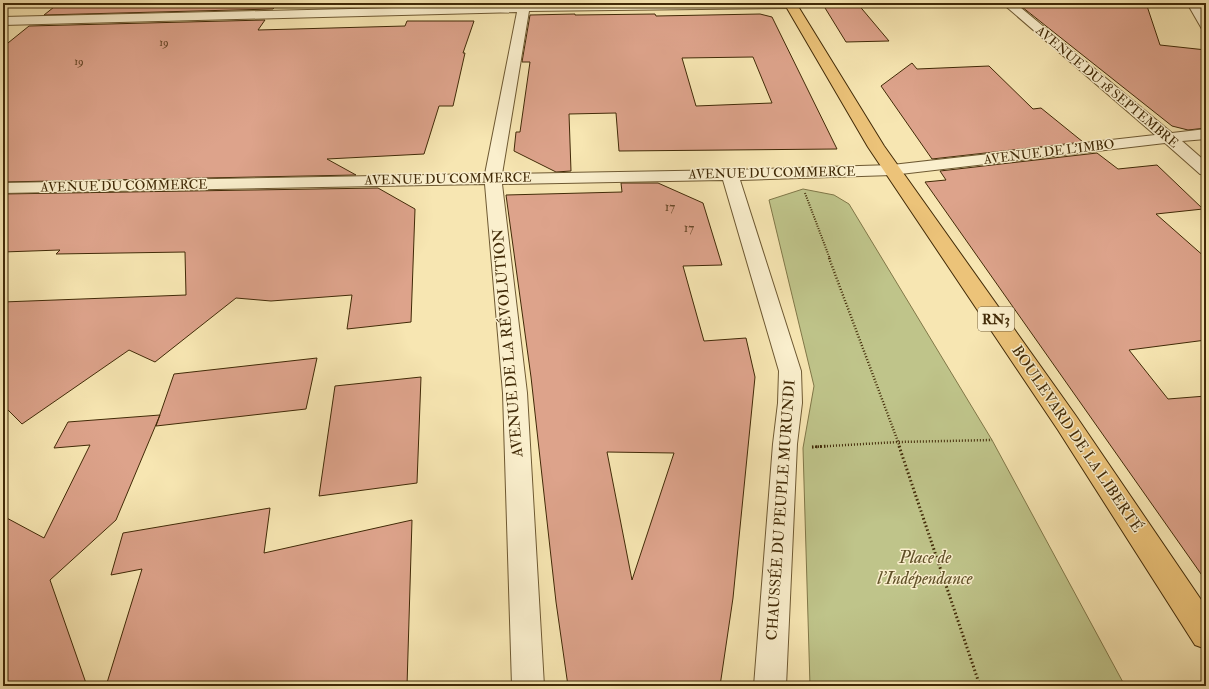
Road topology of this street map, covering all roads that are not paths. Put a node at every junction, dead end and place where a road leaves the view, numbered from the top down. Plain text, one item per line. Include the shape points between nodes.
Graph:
1 (1008, 3) edge
2 (1193, 3) edge
3 (790, 4) edge
4 (524, 6) edge
5 (3, 21) edge
6 (1206, 26) edge
7 (1206, 134) edge
8 (1167, 138) junction
9 (892, 170) junction
10 (1206, 170) edge
11 (730, 175) junction
12 (493, 179) junction
13 (3, 188) edge
14 (1206, 634) edge
15 (528, 686) edge
16 (770, 686) edge

1 - 8 street, AVENUE DU 18 SEPTEMBRE
2 - 6 street
3 - 4 street
3 - 9 highway, BOULEVARD DE LA LIBERTÉ / RN3
4 - 5 street
4 - 12 street, AVENUE DE LA RÉVOLUTION
7 - 8 street, AVENUE DE L'IMBO
8 - 9 street, AVENUE DE L'IMBO
8 - 10 street, AVENUE DU 18 SEPTEMBRE
9 - 11 street, AVENUE DU COMMERCE
9 - 14 highway, BOULEVARD DE LA LIBERTÉ / RN3 via 1068,423
11 - 12 street, AVENUE DU COMMERCE
11 - 16 street, CHAUSSÉE DU PEUPLE MURUNDI via 790,371 790,403 785,444
12 - 13 street, AVENUE DU COMMERCE
12 - 15 street, AVENUE DE LA RÉVOLUTION via 515,393

